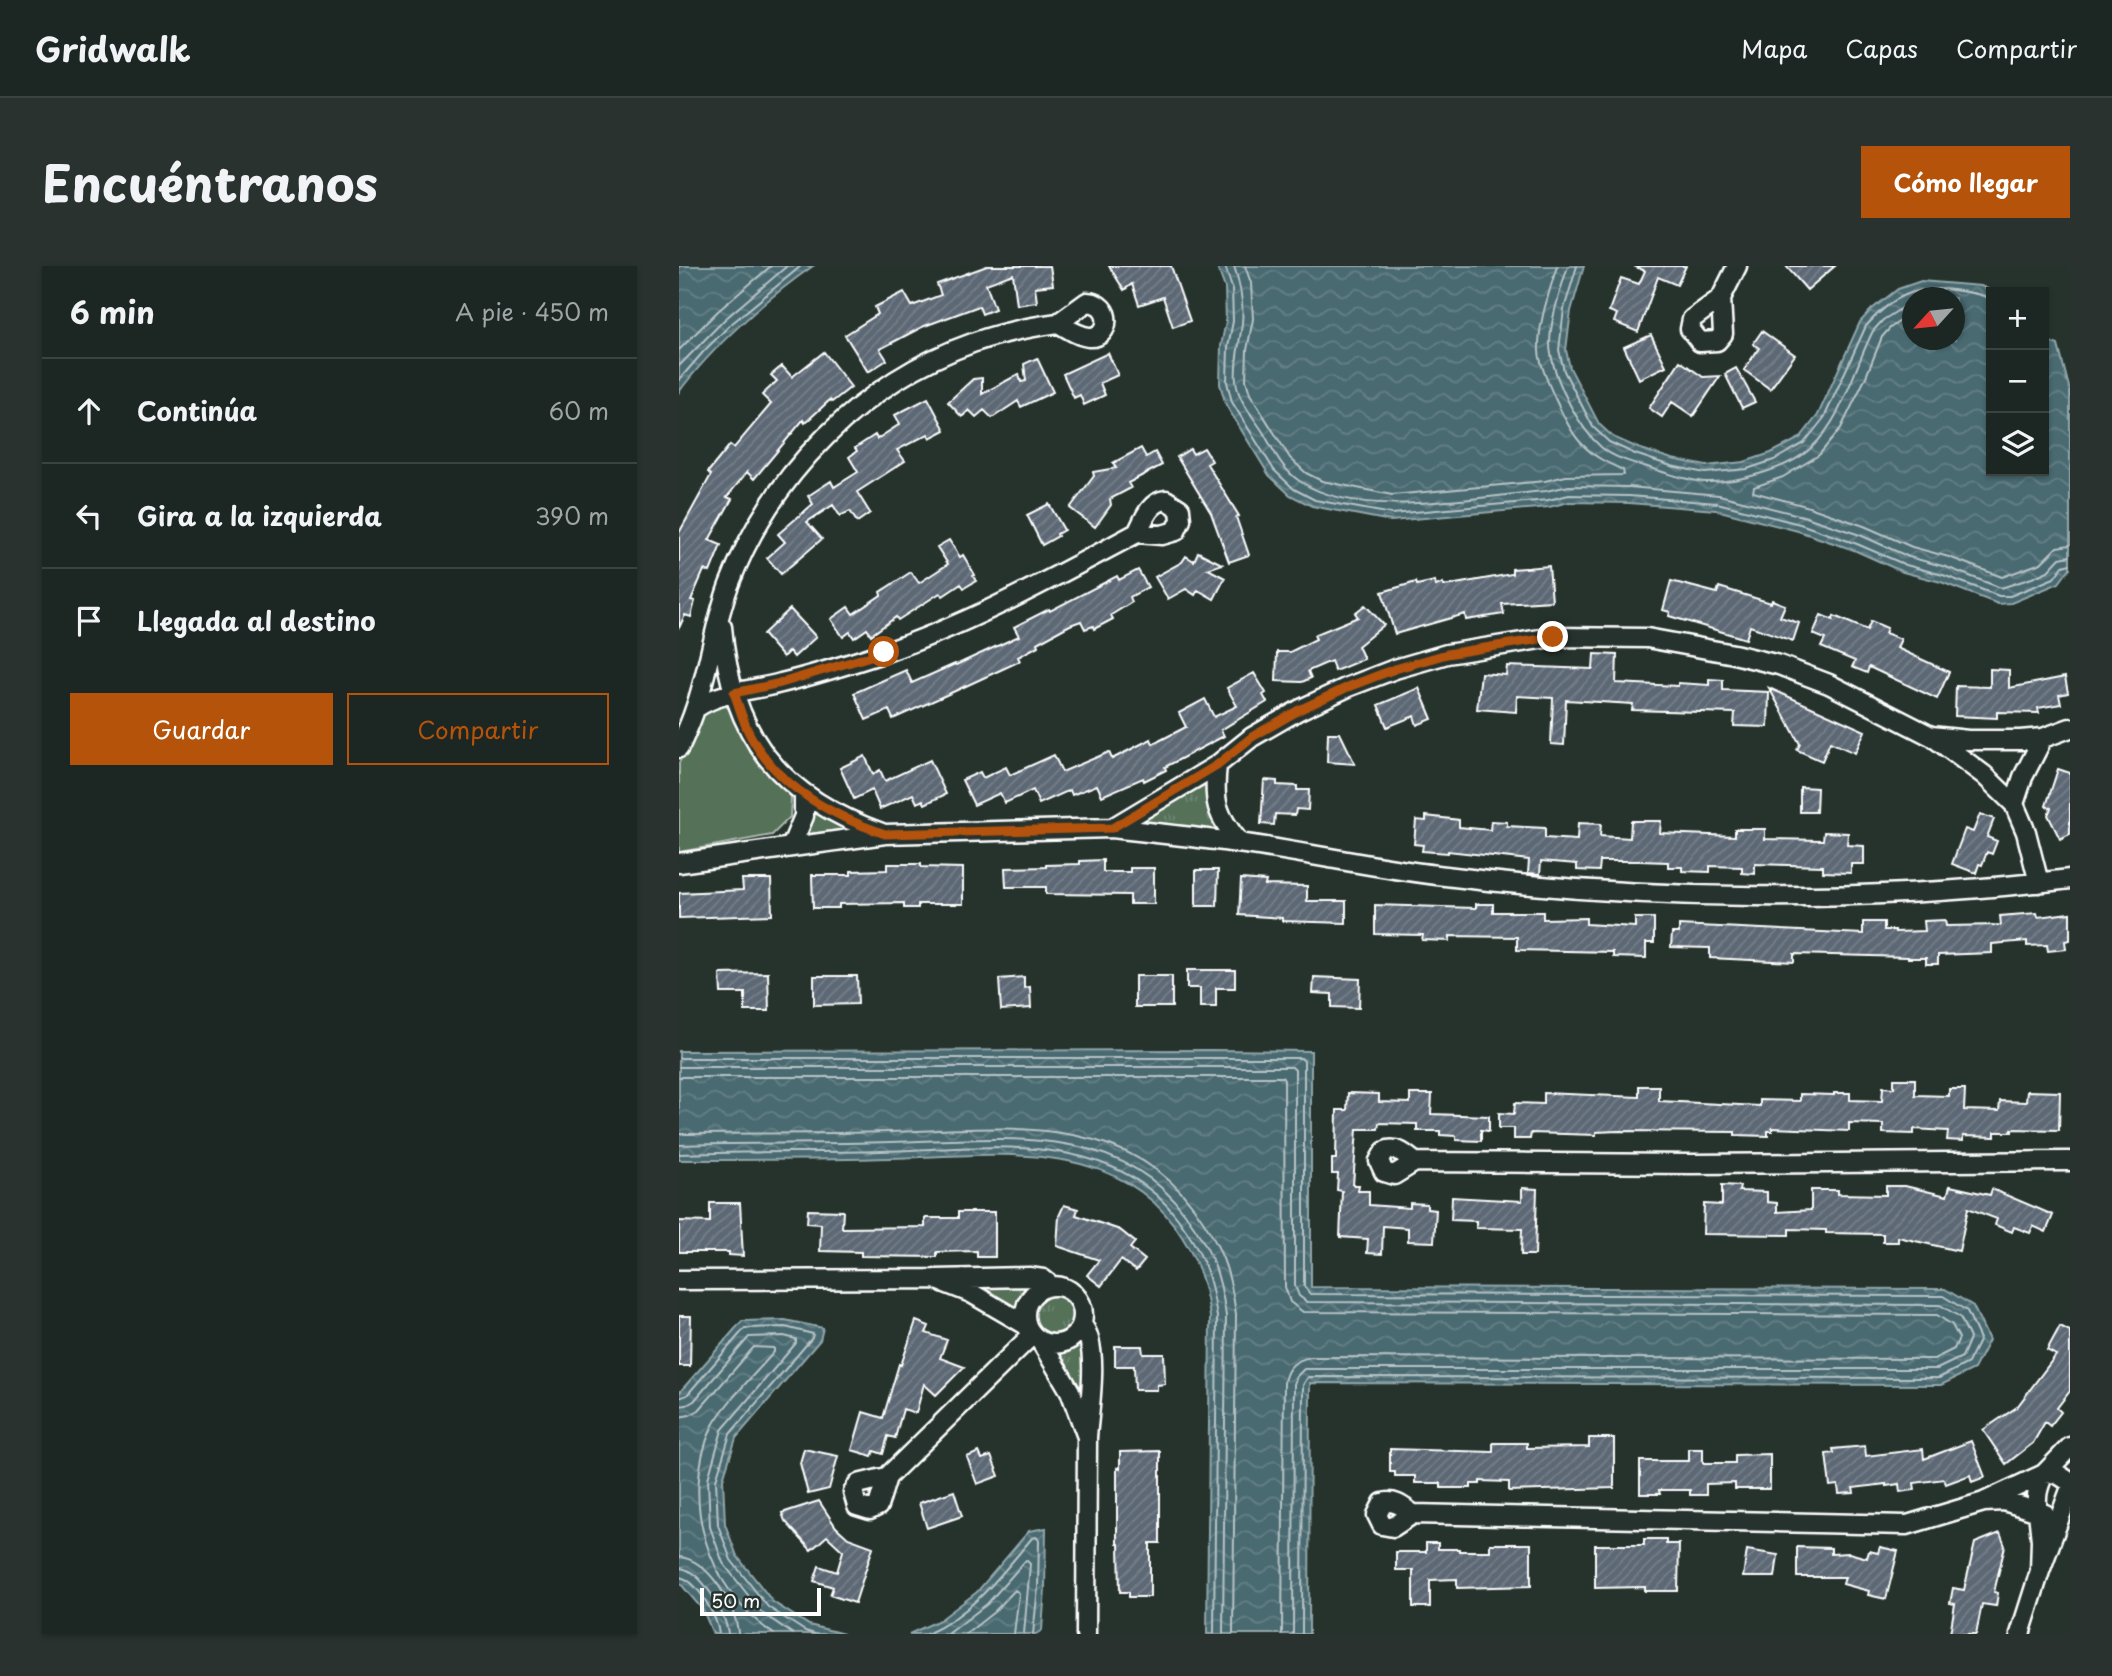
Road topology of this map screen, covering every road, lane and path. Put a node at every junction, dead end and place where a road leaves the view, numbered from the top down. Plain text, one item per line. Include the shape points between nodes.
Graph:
1 (1737, 266) edge
2 (1721, 298) dead end
3 (1058, 323) dead end
4 (1137, 533) dead end
5 (721, 613) junction
6 (734, 693) junction
7 (695, 708) junction
8 (2070, 728) edge
9 (1931, 736) junction
10 (2043, 737) junction
11 (679, 748) edge
12 (1217, 765) junction
13 (804, 794) junction
14 (2014, 804) junction
15 (1112, 828) junction
16 (885, 834) junction
17 (1240, 843) junction
18 (791, 847) junction
19 (679, 863) edge
20 (2070, 879) edge
21 (2039, 883) junction
22 (2070, 1161) edge
23 (1415, 1162) dead end
24 (935, 1279) junction
25 (679, 1280) edge
26 (1052, 1286) junction
27 (1082, 1325) junction
28 (1033, 1334) junction
29 (1087, 1437) junction
30 (2070, 1447) edge
31 (2044, 1474) junction
32 (887, 1477) dead end
33 (2070, 1482) edge
34 (2070, 1490) edge
35 (1984, 1502) junction
36 (2062, 1510) junction
37 (2038, 1511) junction
38 (1413, 1514) dead end
39 (2040, 1571) junction
40 (1086, 1634) edge
41 (2020, 1634) edge

1 - 2 street
3 - 5 street via 986,338 934,359 843,419 799,465 750,537
4 - 6 street via 940,631 808,675
5 - 6 street via 724,655
5 - 7 street
6 - 7 street
6 - 13 street via 750,734 765,756
7 - 11 street
8 - 10 street
9 - 10 street via 1994,741
9 - 12 street via 1829,684 1779,665 1647,638 1553,637 1447,654 1395,669 1299,710 1252,737
9 - 14 street
10 - 14 street
12 - 15 street
12 - 17 street via 1216,806 1223,824
13 - 16 street via 855,824
13 - 18 street via 804,816
14 - 21 street
15 - 16 street
15 - 17 street
16 - 18 street
17 - 21 street via 1437,875 1617,892 1854,894
18 - 19 street
20 - 21 street
22 - 23 street
24 - 25 street
24 - 26 street via 1029,1277
24 - 28 street via 971,1293
26 - 27 street via 1076,1295 1084,1312
26 - 28 street via 1031,1297 1024,1315
27 - 28 street via 1073,1338 1056,1345
27 - 29 street via 1089,1340 1091,1366
28 - 29 street via 1070,1391
28 - 32 street
29 - 40 street
30 - 31 street
31 - 33 street via 2056,1473
31 - 35 street
31 - 37 street via 2038,1488
34 - 36 street
35 - 37 street via 2004,1501
35 - 38 street via 1907,1525
36 - 37 street via 2051,1515
36 - 39 street
37 - 39 street
39 - 41 street

